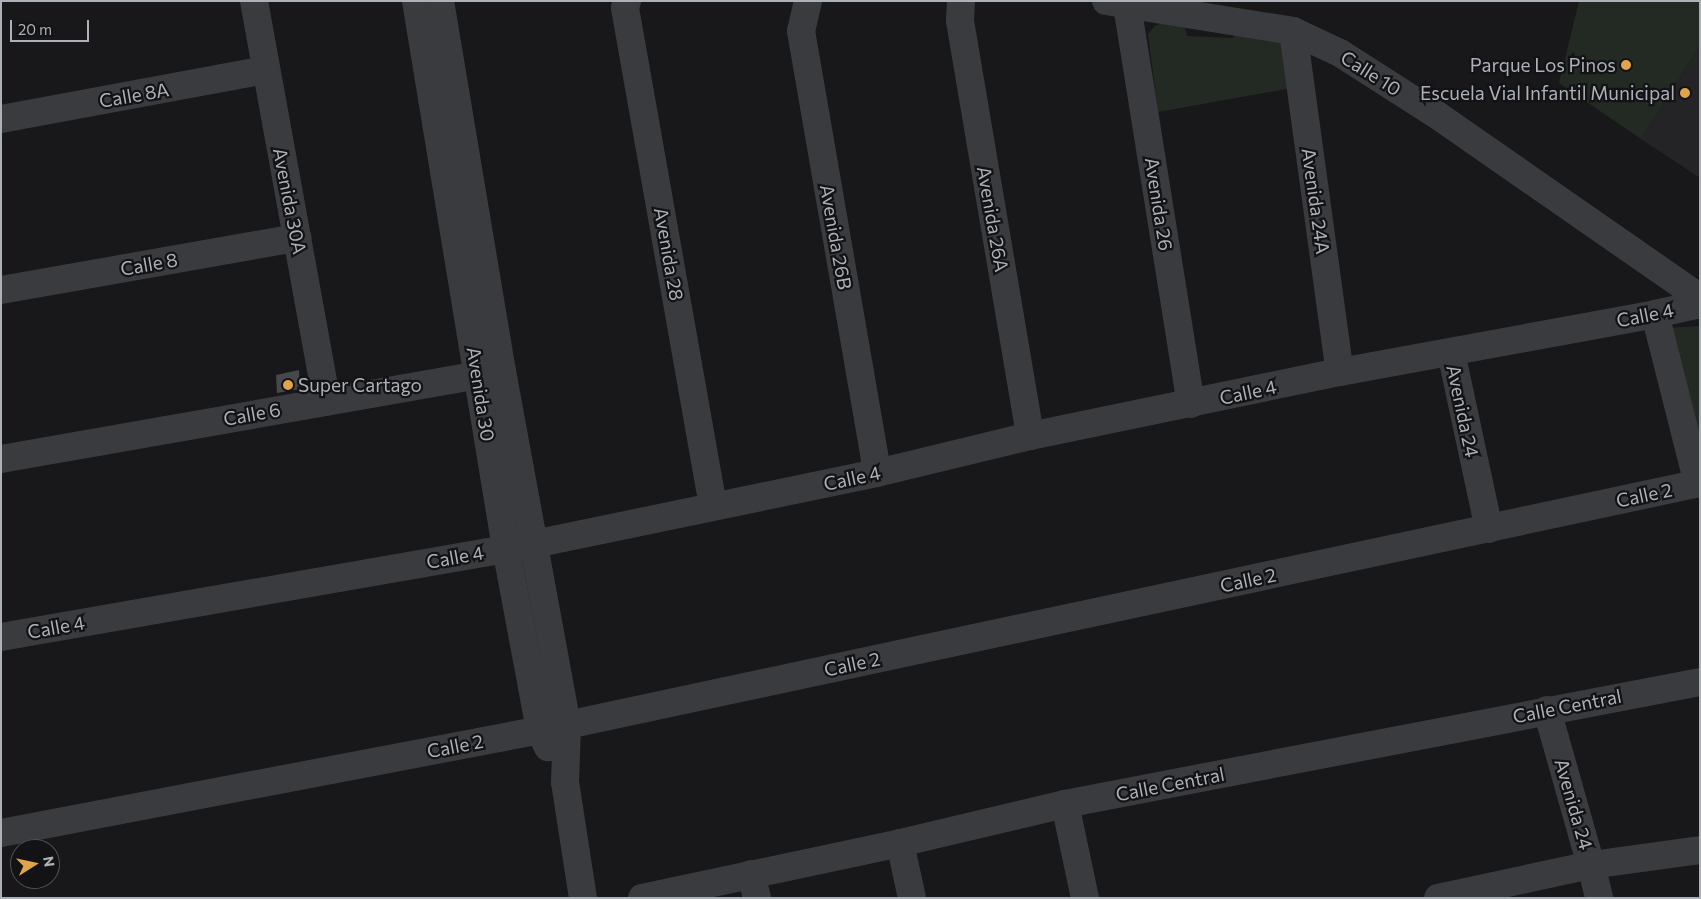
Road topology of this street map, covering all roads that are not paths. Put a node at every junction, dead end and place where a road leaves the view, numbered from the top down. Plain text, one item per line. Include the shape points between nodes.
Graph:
1 (254, 1) edge
2 (416, 1) edge
3 (440, 1) edge
4 (627, 1) edge
5 (808, 1) edge
6 (961, 1) edge
7 (1116, 3) edge
8 (1293, 31) junction
9 (266, 70) junction
10 (1, 119) edge
11 (297, 238) junction
12 (1, 290) edge
13 (1700, 298) edge
14 (1700, 304) edge
15 (1655, 314) junction
16 (1451, 352) junction
17 (1340, 372) junction
18 (490, 373) junction
19 (327, 401) junction
20 (1191, 404) junction
21 (1030, 436) junction
22 (1, 459) edge
23 (877, 473) junction
24 (1699, 483) edge
25 (713, 506) junction
26 (1489, 529) junction
27 (534, 544) junction
28 (506, 548) junction
29 (1, 637) edge
30 (1700, 682) edge
31 (1547, 710) junction
32 (567, 725) junction
33 (540, 730) junction
34 (565, 782) junction
35 (1065, 804) junction
36 (1, 833) edge
37 (900, 843) junction
38 (1700, 850) edge
39 (1592, 865) junction
40 (754, 886) edge
41 (583, 898) edge
42 (642, 898) edge
43 (912, 898) edge
44 (1085, 898) edge
45 (1438, 898) edge
46 (1598, 898) edge

1 - 9 street, Avenida 30A
2 - 18 street, Avenida 30
3 - 18 street, Avenida 30
4 - 25 street, Avenida 28 via 625,8
5 - 23 street, Avenida 26B via 801,31
6 - 21 street, Avenida 26A via 960,21
7 - 8 street, Calle 10
7 - 20 street, Avenida 26
8 - 13 street, Calle 10 via 1340,53 1437,115
8 - 17 street, Avenida 24A
9 - 10 street, Calle 8A
9 - 11 street, Avenida 30A
11 - 12 street, Calle 8
11 - 19 street, Avenida 30A
14 - 15 street, Calle 4
15 - 16 street, Calle 4
15 - 24 street
16 - 17 street, Calle 4
16 - 26 street, Avenida 24
17 - 20 street, Calle 4
18 - 19 street, Calle 6
18 - 27 street, Avenida 30
18 - 28 street, Avenida 30
19 - 22 street, Calle 6
20 - 21 street, Calle 4
21 - 23 street, Calle 4
23 - 25 street, Calle 4
24 - 26 street, Calle 2
25 - 27 street, Calle 4
26 - 32 street, Calle 2
27 - 28 street, Calle 4
27 - 32 street, Avenida 30
28 - 29 street, Calle 4
28 - 33 street, Avenida 30
30 - 31 street, Calle Central
31 - 35 street, Calle Central
31 - 39 street, Avenida 24
32 - 33 street, Calle 2
32 - 34 street, Avenida 30
33 - 34 street, Avenida 30
33 - 36 street, Calle 2
34 - 41 street, Avenida 30
35 - 37 street, Calle Central
35 - 44 street
37 - 40 street, Calle Central
37 - 43 street
38 - 39 street
39 - 45 street
39 - 46 street, Avenida 24
40 - 42 street, Calle Central

